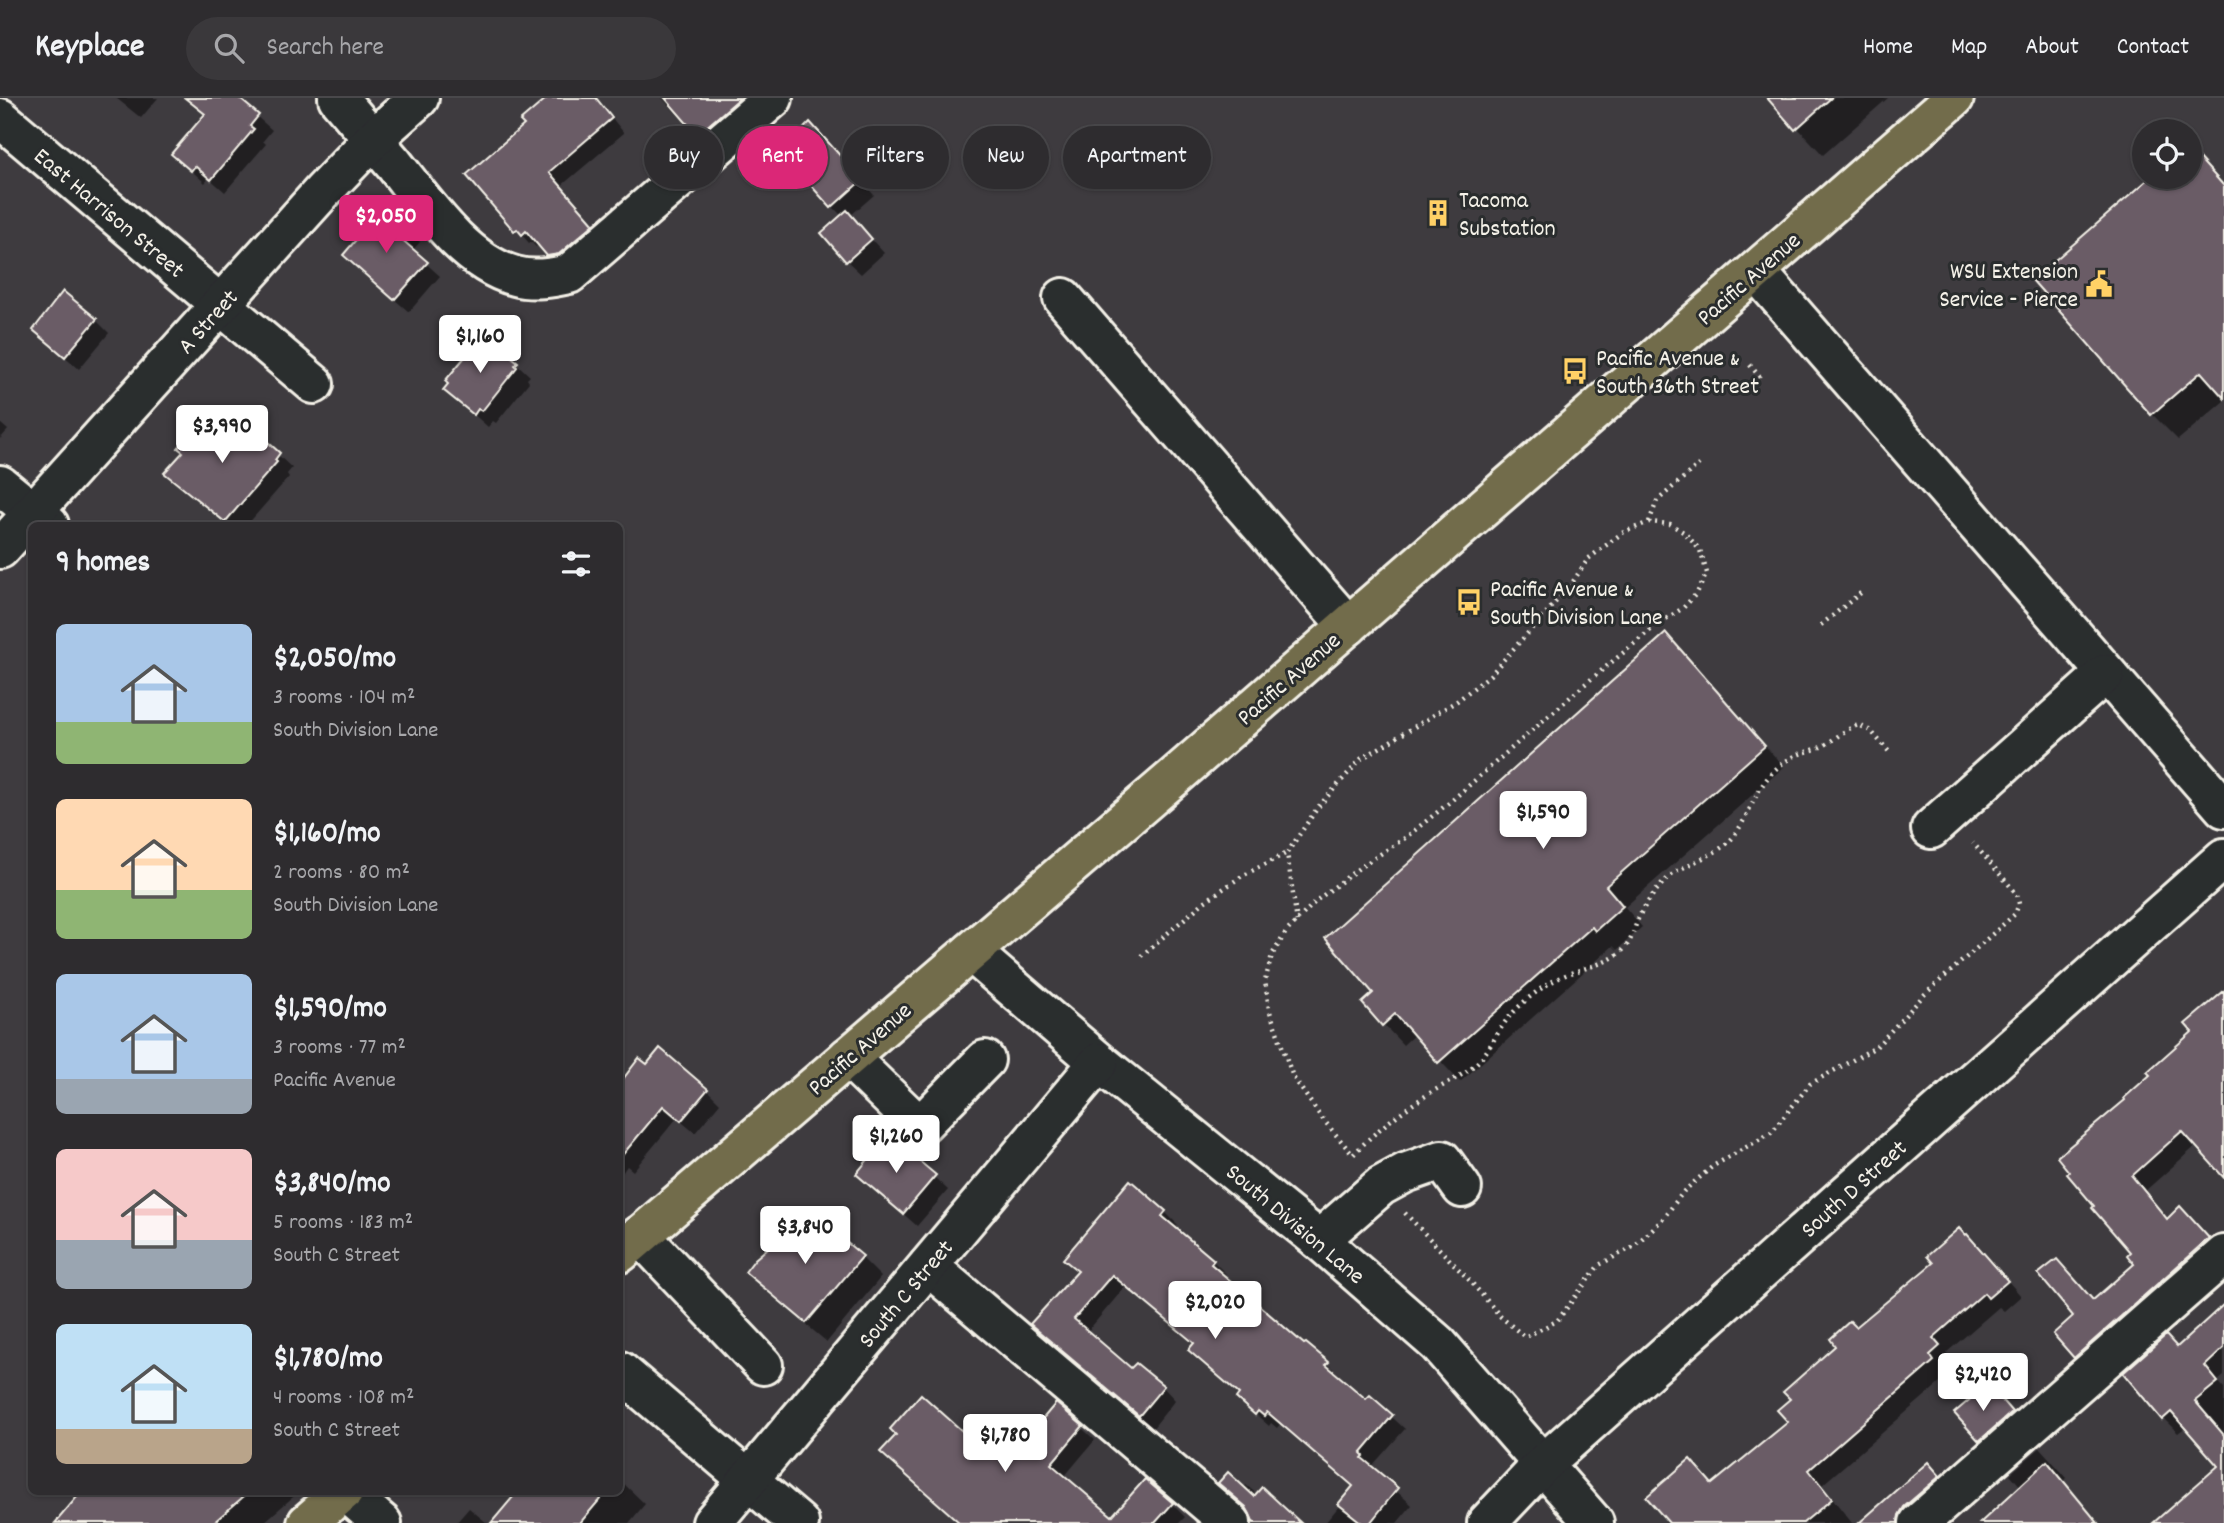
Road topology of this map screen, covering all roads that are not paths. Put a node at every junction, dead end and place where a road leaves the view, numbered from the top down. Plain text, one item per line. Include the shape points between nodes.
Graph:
1 (338, 98) edge
2 (419, 98) edge
3 (773, 98) edge
4 (1954, 98) edge
5 (0, 118) edge
6 (373, 139) junction
7 (1756, 271) junction
8 (1063, 298) dead end
9 (220, 306) junction
10 (314, 384) dead end
11 (0, 485) edge
12 (41, 518) edge
13 (28, 528) edge
14 (0, 549) edge
15 (1348, 626) junction
16 (2105, 674) junction
17 (2224, 808) edge
18 (1931, 829) dead end
19 (2224, 858) edge
20 (971, 952) junction
21 (848, 1057) junction
22 (985, 1060) dead end
23 (1099, 1062) junction
24 (1462, 1188) dead end
25 (1319, 1240) junction
26 (630, 1245) edge
27 (2224, 1255) edge
28 (928, 1266) junction
29 (763, 1365) dead end
30 (623, 1374) edge
31 (1542, 1465) junction
32 (748, 1480) junction
33 (339, 1495) edge
34 (349, 1495) edge
35 (307, 1523) edge
36 (382, 1523) edge
37 (712, 1523) edge
38 (799, 1523) edge
39 (1231, 1523) edge
40 (1487, 1523) edge
41 (1594, 1523) edge
42 (1919, 1523) edge

1 - 6 street
2 - 6 street, A Street
3 - 6 street via 569,274 540,279 513,276 475,254 435,216
4 - 7 main road, Pacific Avenue
5 - 9 street, East Harrison Street
6 - 9 street, A Street
7 - 15 main road, Pacific Avenue
7 - 16 street
8 - 15 street
9 - 10 street, East Harrison Street
9 - 12 street, A Street
11 - 12 street
13 - 14 street, A Street
15 - 20 main road, Pacific Avenue
16 - 17 street
16 - 18 street
19 - 31 street, South D Street
20 - 21 main road, Pacific Avenue
20 - 23 street, South Division Lane
21 - 22 street via 909,1116 923,1123
21 - 26 main road, Pacific Avenue
23 - 25 street, South Division Lane
23 - 28 street, South C Street
24 - 25 street via 1442,1160 1405,1172 1381,1186
25 - 31 street, South Division Lane via 1438,1344
26 - 29 street
27 - 42 street
28 - 32 street, South C Street
28 - 39 street
30 - 32 street
31 - 40 street, South D Street
31 - 41 street, South Division Lane
32 - 37 street, South C Street
32 - 38 street
33 - 35 main road
34 - 36 street

